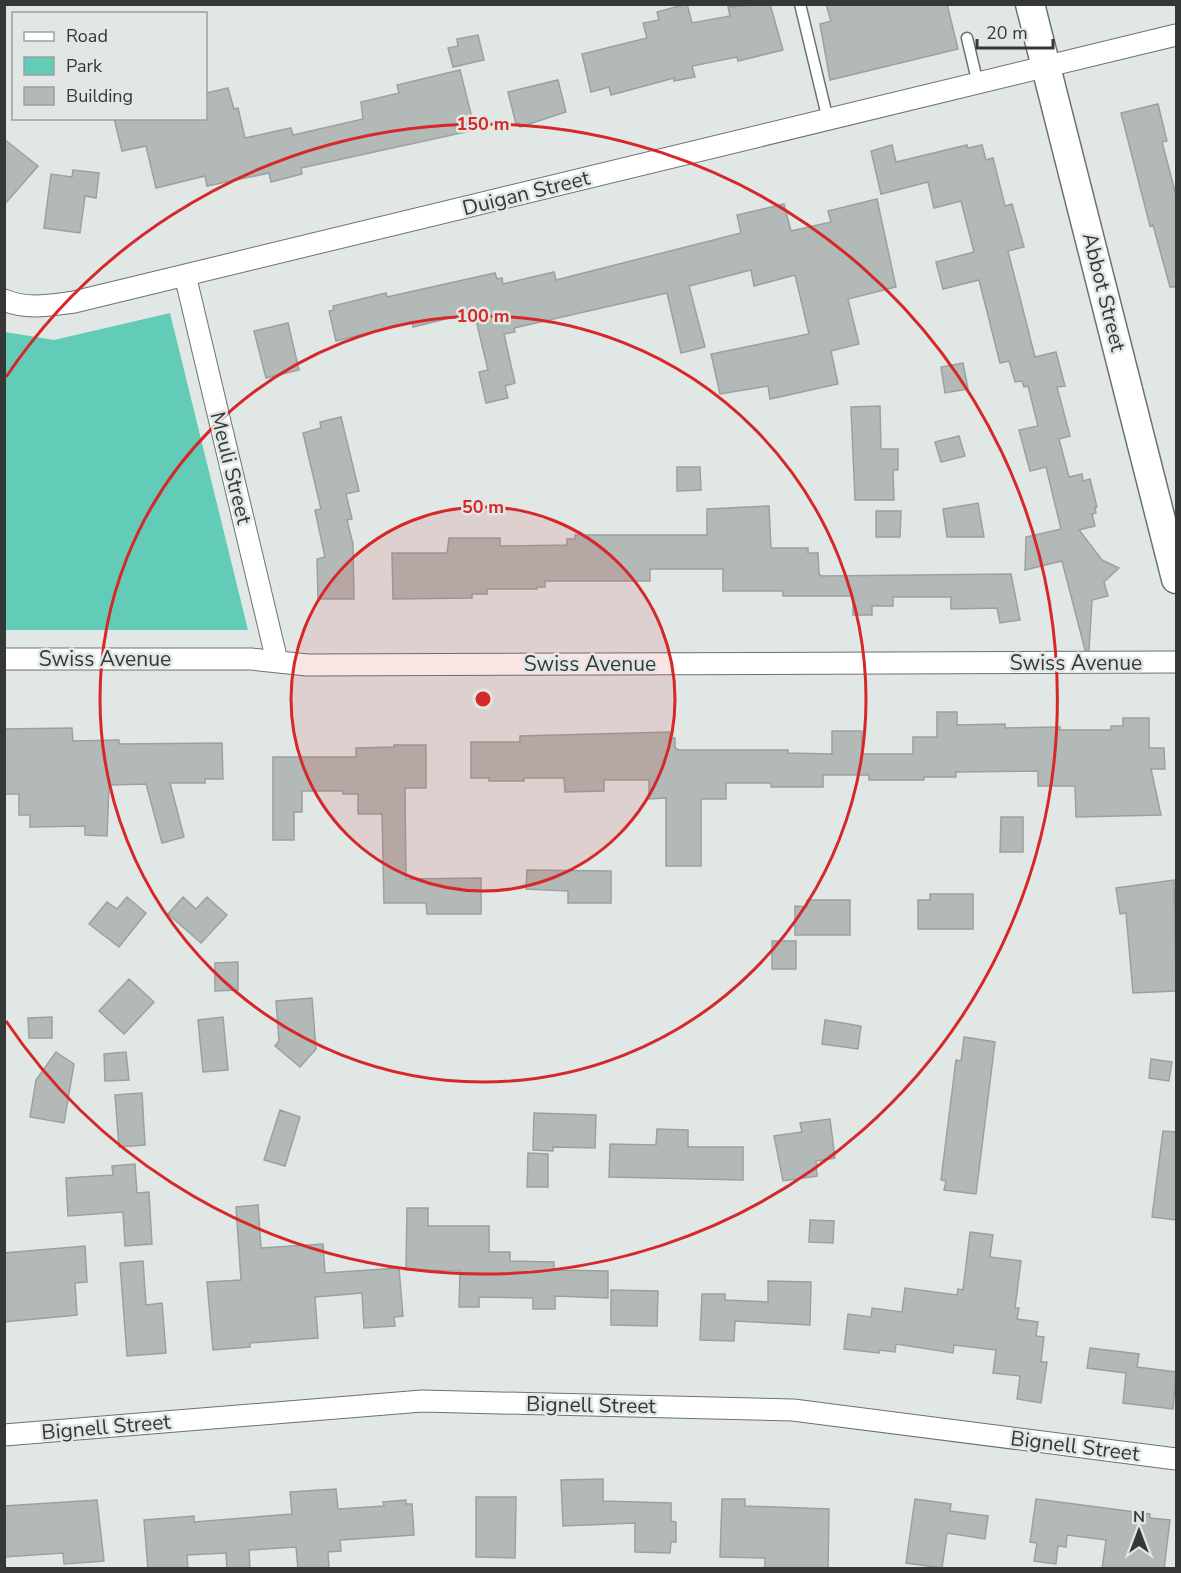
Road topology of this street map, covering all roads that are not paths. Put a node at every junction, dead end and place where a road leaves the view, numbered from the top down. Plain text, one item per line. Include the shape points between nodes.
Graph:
1 (800, 4) edge
2 (1030, 4) edge
3 (1176, 35) edge
4 (967, 38) dead end
5 (1047, 67) junction
6 (978, 84) junction
7 (828, 120) junction
8 (185, 275) junction
9 (4, 300) edge
10 (1176, 579) edge
11 (4, 659) edge
12 (278, 661) junction
13 (1176, 662) edge
14 (4, 1435) edge
15 (1176, 1459) edge

1 - 7 lane
2 - 5 street, Abbot Street
3 - 5 street, Duigan Street
4 - 6 lane
5 - 6 street, Duigan Street
5 - 10 street, Abbot Street
6 - 7 street, Duigan Street
7 - 8 street, Duigan Street
8 - 9 street, Duigan Street via 64,303 34,306
8 - 12 street, Meuli Street
11 - 12 street, Swiss Avenue
12 - 13 street, Swiss Avenue via 307,665
14 - 15 street, Bignell Street via 422,1401 793,1410

